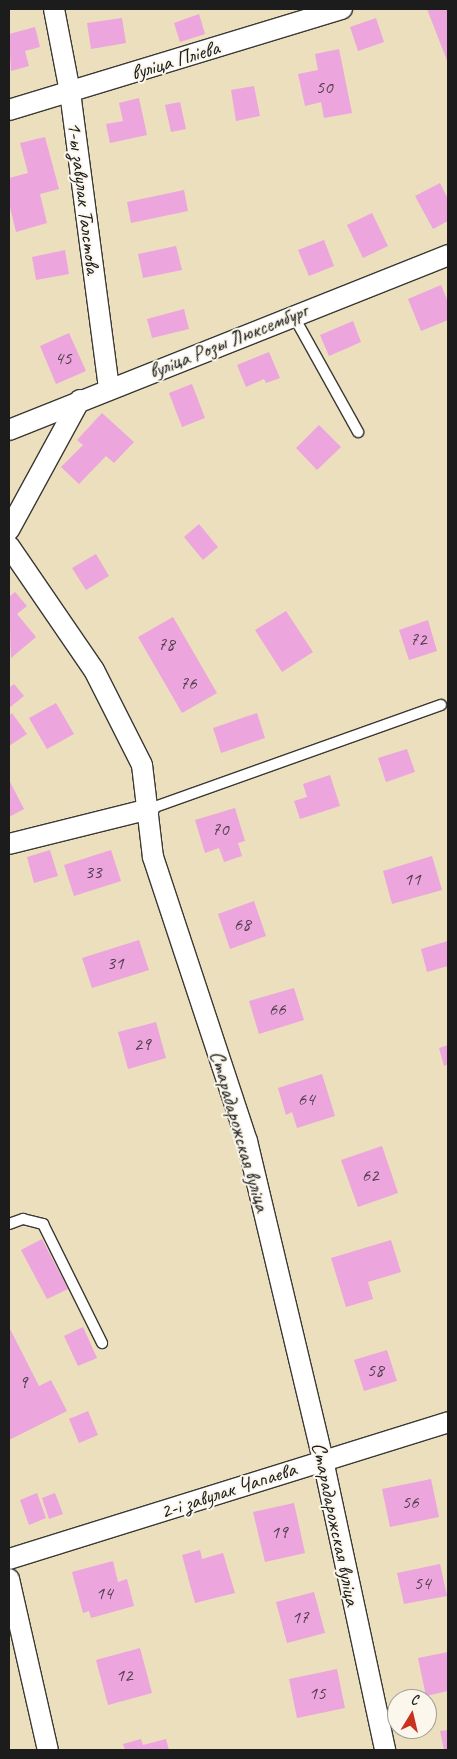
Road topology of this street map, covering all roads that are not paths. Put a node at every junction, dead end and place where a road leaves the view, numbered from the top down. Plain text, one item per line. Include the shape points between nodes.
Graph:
1 (54, 9) edge
2 (342, 9) edge
3 (70, 92) junction
4 (9, 110) edge
5 (448, 255) edge
6 (293, 315) junction
7 (109, 388) junction
8 (80, 400) junction
9 (9, 430) edge
10 (358, 432) dead end
11 (9, 530) edge
12 (9, 546) edge
13 (441, 705) dead end
14 (149, 809) junction
15 (9, 844) edge
16 (9, 1224) edge
17 (102, 1343) dead end
18 (448, 1422) edge
19 (322, 1460) junction
20 (9, 1559) edge
21 (9, 1580) edge
22 (48, 1750) edge
23 (385, 1750) edge

1 - 3 street, 1-ы завулак Талстова
2 - 3 street, вуліца Пліева
3 - 4 street, вуліца Пліева
3 - 7 street, 1-ы завулак Талстова
5 - 6 street, вуліца Розы Люксембург
6 - 7 street, вуліца Розы Люксембург
6 - 10 lane
7 - 8 street, вуліца Розы Люксембург
8 - 9 street, вуліца Розы Люксембург
8 - 11 street
12 - 14 street, Старадарожская вуліца via 94,670 142,766
13 - 14 lane
14 - 15 street
14 - 19 street, Старадарожская вуліца via 153,858 247,1141
16 - 17 lane via 24,1219 43,1224
18 - 19 street, 2-і завулак Чапаева
19 - 20 street, 2-і завулак Чапаева
19 - 23 street, Старадарожская вуліца
21 - 22 street

